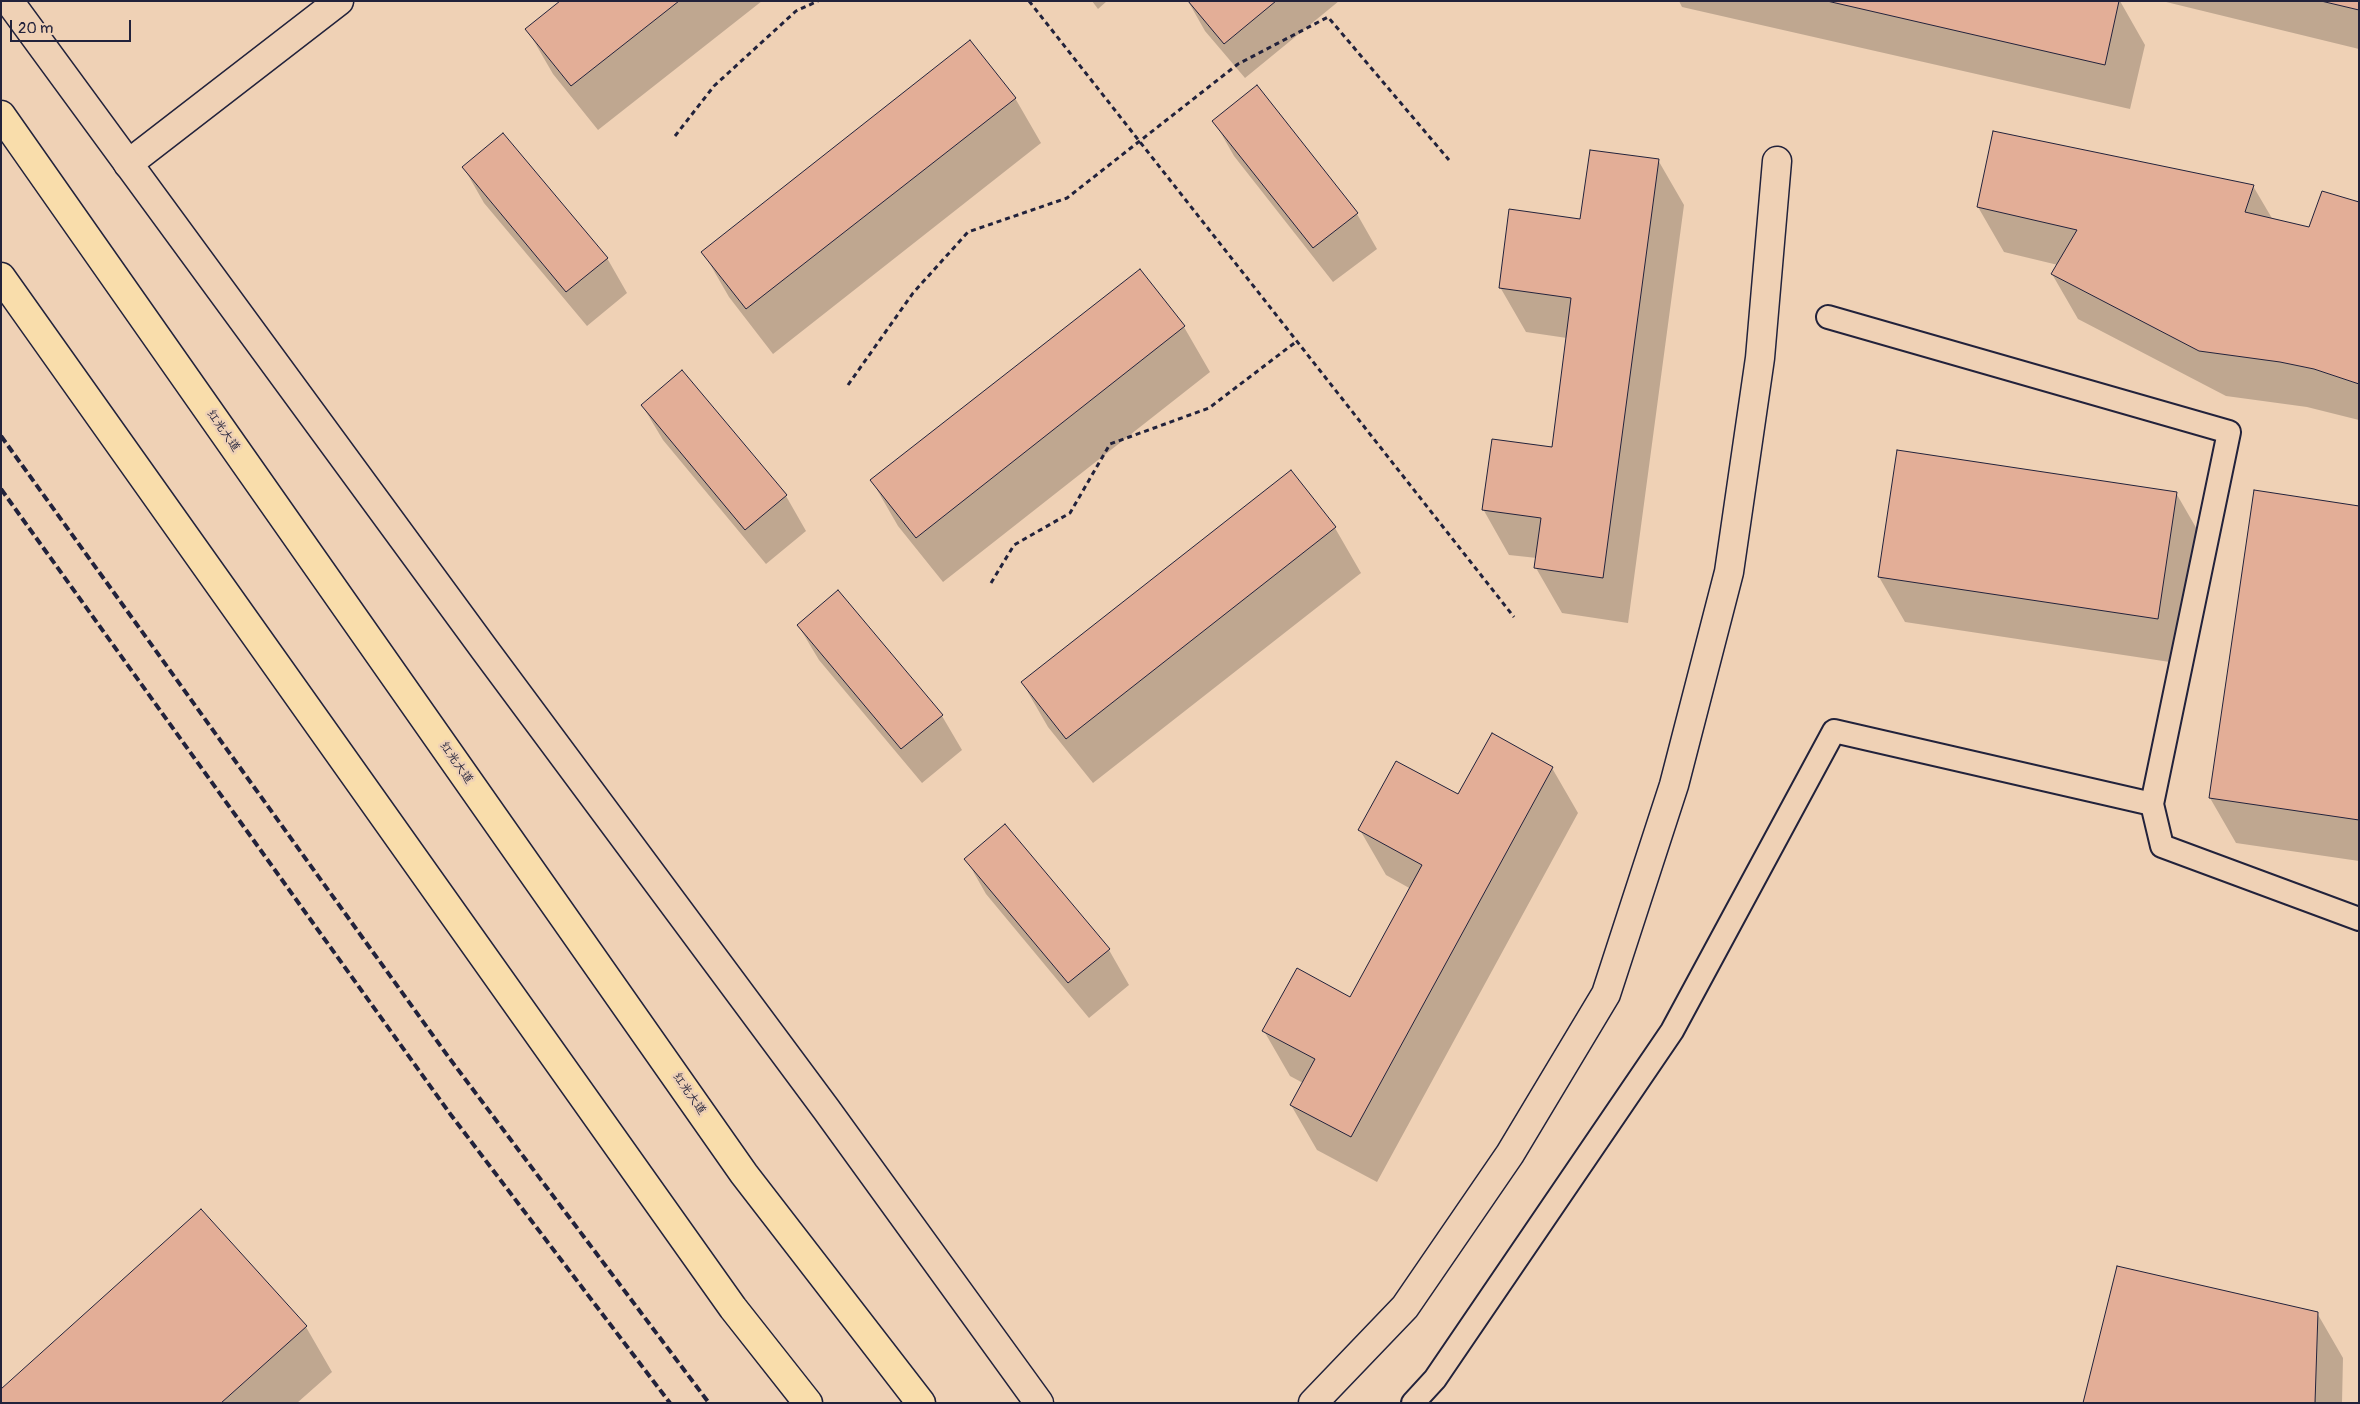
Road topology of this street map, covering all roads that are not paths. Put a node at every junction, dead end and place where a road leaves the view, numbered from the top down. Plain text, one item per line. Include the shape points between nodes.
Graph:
1 (9, 1) edge
2 (339, 1) edge
3 (1, 115) edge
4 (1777, 161) dead end
5 (128, 164) junction
6 (1, 277) edge
7 (1828, 317) dead end
8 (2152, 804) junction
9 (2359, 919) edge
10 (808, 1403) edge
11 (921, 1403) edge
12 (1039, 1403) edge
13 (1313, 1403) edge
14 (1413, 1403) edge

1 - 5 main road
2 - 5 main road
3 - 11 highway, 红光大道 via 744,1174
4 - 13 main road via 1760,358 1729,572 1674,786 1606,994 1510,1154 1405,1307
5 - 12 main road via 826,1109
6 - 10 highway via 732,1308
7 - 8 lane via 2229,432
8 - 9 lane via 2162,846
8 - 14 lane via 1834,731 1672,1031 1436,1379

